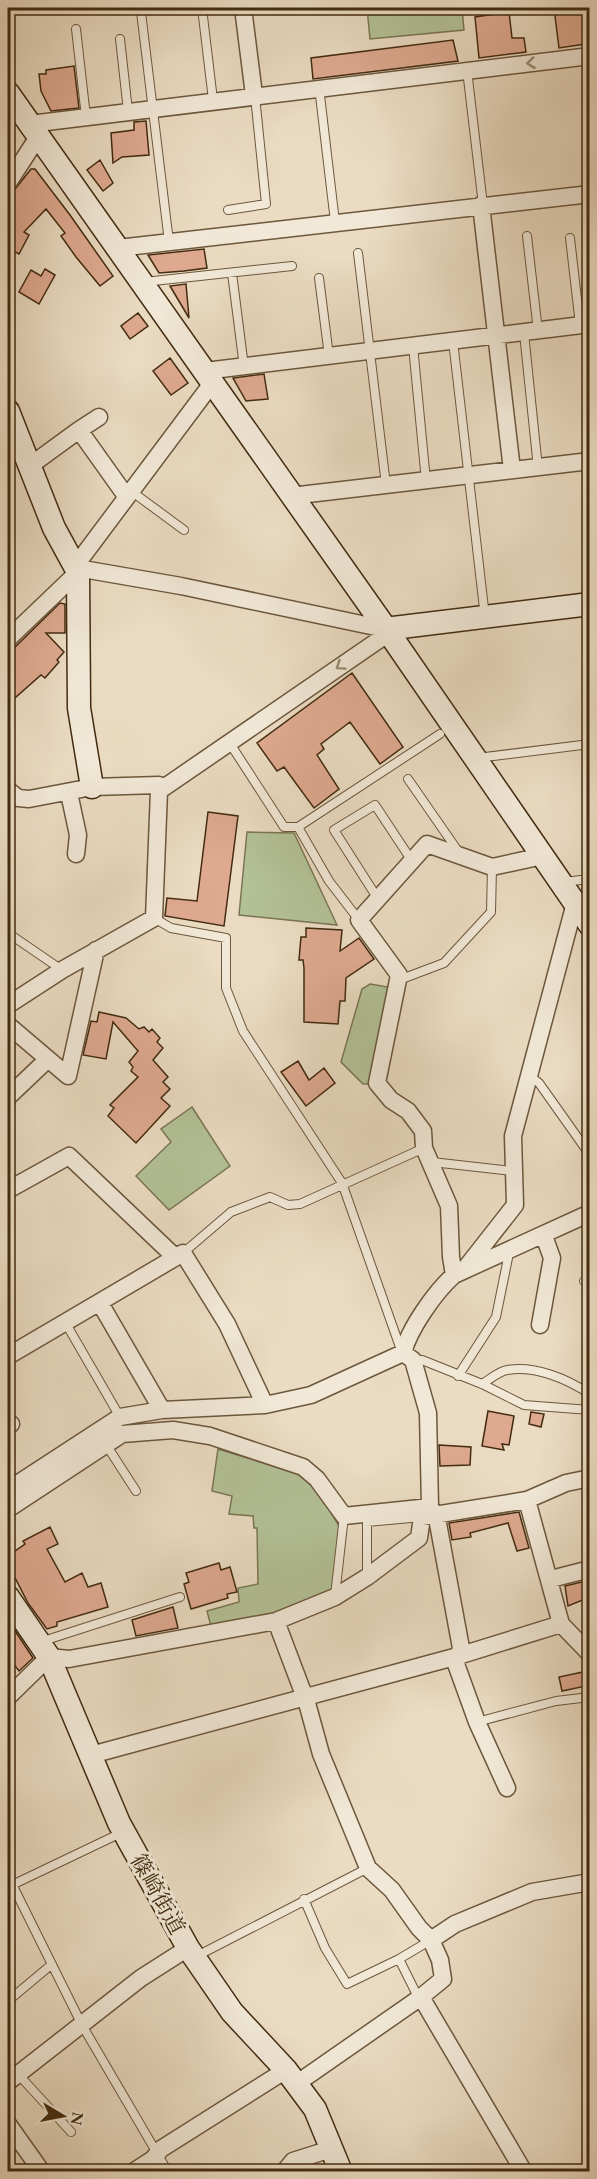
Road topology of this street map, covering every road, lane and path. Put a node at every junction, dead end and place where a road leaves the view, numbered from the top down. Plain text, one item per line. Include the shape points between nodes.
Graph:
1 (202, 8) edge
2 (243, 8) edge
3 (141, 12) dead end
4 (76, 29) dead end
5 (120, 39) dead end
6 (590, 56) edge
7 (467, 70) junction
8 (319, 87) junction
9 (8, 93) edge
10 (255, 95) junction
11 (213, 100) junction
12 (153, 108) junction
13 (128, 111) junction
14 (86, 117) junction
15 (34, 130) junction
16 (8, 183) edge
17 (590, 194) edge
18 (482, 205) junction
19 (228, 210) dead end
20 (335, 222) junction
21 (527, 236) dead end
22 (570, 238) dead end
23 (169, 242) junction
24 (118, 248) junction
25 (358, 253) dead end
26 (292, 266) dead end
27 (232, 273) junction
28 (319, 278) dead end
29 (142, 283) junction
30 (585, 325) edge
31 (531, 332) junction
32 (496, 336) junction
33 (453, 341) junction
34 (413, 346) junction
35 (370, 351) junction
36 (329, 356) junction
37 (244, 367) junction
38 (209, 377) junction
39 (8, 413) edge
40 (99, 417) dead end
41 (79, 430) junction
42 (590, 461) edge
43 (31, 465) junction
44 (538, 468) junction
45 (512, 470) junction
46 (469, 475) junction
47 (426, 481) junction
48 (386, 485) junction
49 (128, 494) junction
50 (291, 496) junction
51 (184, 530) dead end
52 (77, 568) junction
53 (590, 604) edge
54 (485, 618) junction
55 (387, 631) junction
56 (8, 639) edge
57 (440, 734) dead end
58 (229, 742) junction
59 (590, 744) edge
60 (474, 758) junction
61 (408, 779) dead end
62 (92, 788) junction
63 (159, 791) junction
64 (69, 793) junction
65 (11, 797) edge
66 (298, 827) junction
67 (76, 854) dead end
68 (462, 856) junction
69 (543, 856) junction
70 (412, 861) junction
71 (492, 867) junction
72 (590, 879) edge
73 (560, 883) junction
74 (378, 898) junction
75 (574, 903) junction
76 (154, 918) junction
77 (359, 920) junction
78 (590, 925) edge
79 (11, 935) edge
80 (8, 943) edge
81 (96, 950) junction
82 (62, 970) junction
83 (399, 980) junction
84 (8, 1005) edge
85 (8, 1025) edge
86 (48, 1059) junction
87 (529, 1075) junction
88 (8, 1097) edge
89 (428, 1155) junction
90 (590, 1155) edge
91 (513, 1171) junction
92 (342, 1183) junction
93 (10, 1184) edge
94 (590, 1213) edge
95 (544, 1236) junction
96 (509, 1253) junction
97 (179, 1255) junction
98 (459, 1273) junction
99 (100, 1303) junction
100 (65, 1322) junction
101 (540, 1324) dead end
102 (8, 1356) edge
103 (408, 1356) junction
104 (458, 1376) junction
105 (482, 1384) junction
106 (590, 1394) edge
107 (265, 1405) junction
108 (162, 1410) junction
109 (590, 1410) edge
110 (120, 1417) junction
111 (102, 1438) junction
112 (590, 1478) edge
113 (8, 1490) edge
114 (136, 1491) dead end
115 (527, 1500) junction
116 (8, 1509) edge
117 (428, 1512) junction
118 (344, 1516) junction
119 (590, 1569) edge
120 (368, 1577) junction
121 (551, 1579) junction
122 (8, 1597) edge
123 (180, 1597) dead end
124 (335, 1597) junction
125 (276, 1621) junction
126 (561, 1624) junction
127 (44, 1650) junction
128 (590, 1654) edge
129 (458, 1656) junction
130 (304, 1696) junction
131 (8, 1697) edge
132 (590, 1697) edge
133 (477, 1722) junction
134 (90, 1755) junction
135 (507, 1788) dead end
136 (123, 1832) junction
137 (368, 1868) junction
138 (10, 1880) edge
139 (590, 1882) edge
140 (304, 1899) junction
141 (431, 1940) junction
142 (191, 1952) junction
143 (399, 1959) junction
144 (51, 1965) junction
145 (421, 1997) junction
146 (8, 2001) edge
147 (82, 2025) junction
148 (291, 2077) junction
149 (13, 2078) edge
150 (8, 2124) edge
151 (71, 2132) dead end
152 (331, 2149) junction
153 (157, 2155) junction
154 (42, 2172) edge
155 (133, 2172) edge
156 (168, 2172) edge
157 (284, 2172) edge
158 (340, 2172) edge
159 (524, 2172) edge

1 - 11 lane
2 - 10 street
3 - 12 lane
4 - 14 lane
5 - 13 lane
6 -> 7 street
7 - 8 street
7 - 18 lane
8 - 10 street
8 - 20 lane
9 - 15 street
10 - 11 street
10 - 19 lane via 266,204
11 - 12 street
12 - 13 street
12 - 23 lane
13 - 14 street
14 - 15 street
15 - 16 street
15 - 24 street
17 - 18 street
18 - 20 street
18 - 32 street
20 - 23 street
21 - 31 lane
22 - 30 lane
23 - 24 street
24 - 29 street
25 - 35 lane
26 - 27 lane
27 - 29 lane
27 - 37 lane
28 - 36 lane
29 - 38 street
30 - 31 street
31 - 32 street
31 - 44 lane
32 - 33 street
32 - 45 street
33 - 34 street
33 - 46 lane
34 - 35 street
34 - 47 lane
35 - 36 street
35 - 48 lane
36 - 37 street
37 - 38 street
38 - 49 street
38 - 50 street
39 - 43 street
40 - 41 street
41 - 43 street
41 - 49 street
42 - 44 street
43 - 52 street via 54,528
44 - 45 street
45 - 46 street
46 - 47 street
46 - 54 lane
47 - 48 street
48 - 50 street
49 - 51 lane
49 - 52 street
50 - 55 street
52 - 55 street via 192,588
52 - 56 street
52 - 62 street via 79,708
53 - 54 street
54 - 55 street
55 -> 58 street
55 - 60 street
57 - 66 lane
58 - 63 street
58 - 66 lane via 284,827
59 - 60 lane
60 - 69 street
61 - 68 lane
62 - 63 street via 159,785
62 - 64 street
63 - 76 street
64 - 65 street via 28,799
64 - 67 street via 78,835
66 - 77 lane via 329,881
68 - 70 street via 427,844
68 - 71 street
69 - 71 street
69 - 73 street
70 - 74 street
70 - 74 lane via 375,805 334,830
71 - 83 lane via 491,912 444,963
72 - 73 lane
73 - 75 street
74 - 77 street
75 - 78 street
75 - 87 street
76 - 81 street
76 - 92 lane via 171,928 226,938 226,988 243,1031
77 - 83 street
79 - 80 lane
79 - 82 lane
81 - 82 street
81 - 86 street via 68,1076
82 - 84 street
83 - 89 street via 377,1083 423,1131
85 - 86 street
86 - 88 street
87 - 90 lane via 539,1083
87 - 91 street via 513,1136
89 - 91 lane
89 - 92 lane
89 - 98 street via 449,1206 451,1257
91 - 98 street via 515,1205
92 - 97 lane via 300,1204 288,1205 270,1197 231,1212
92 - 103 lane
93 - 97 street via 69,1156
94 - 95 street
95 - 96 street
95 - 101 street via 552,1258
96 - 98 street
96 - 104 lane via 496,1317
97 - 99 street
97 - 107 street via 226,1324
98 - 103 street via 446,1283 406,1339
99 - 100 street
99 - 108 street
100 - 102 street
100 - 110 lane
103 - 104 lane
103 - 107 street via 311,1395
103 - 117 street via 428,1413
104 - 105 lane
105 - 106 lane via 506,1370 526,1370 567,1380
105 - 109 lane via 524,1405
107 - 108 street
108 - 110 street
110 - 111 street
111 - 113 street
111 - 114 lane
111 - 116 street
111 - 118 street via 160,1430 210,1436 303,1467 317,1479
112 - 115 street via 566,1483
115 - 117 street
115 - 121 street
117 - 118 street
117 - 120 street via 419,1538
117 - 120 lane via 368,1522
117 - 129 street via 437,1518 461,1648
118 - 124 lane
119 - 121 street
120 - 124 street
121 - 126 street
122 - 127 street, 篠崎街道
123 - 127 lane
124 - 125 street
125 - 127 street via 69,1659
125 - 130 street
126 - 128 street
126 - 129 street
127 - 131 street
127 - 134 street, 篠崎街道
129 - 130 street
129 - 133 street via 456,1664
130 - 134 street
130 - 137 street via 321,1754
132 - 133 lane via 556,1701
133 - 135 street
134 - 136 street, 篠崎街道
136 - 138 lane
136 - 142 street, 篠崎街道
137 - 140 lane
137 - 141 street via 392,1890
138 - 144 lane
139 - 141 street via 532,1892 455,1924
140 - 142 lane
140 - 143 lane via 325,1948 347,1984
141 - 143 lane
141 - 145 street via 443,1979
142 - 147 street via 141,1978
142 - 148 street, 篠崎街道 via 232,2012
143 - 145 lane
144 - 146 lane
144 - 147 lane
145 - 148 street
145 - 159 street
147 - 149 street
147 - 153 lane
148 - 152 street, 篠崎街道 via 315,2109
148 - 153 street via 161,2148
149 - 151 lane
150 - 154 street
152 - 157 street via 293,2161
152 - 158 street, 篠崎街道
153 - 155 street
153 - 156 lane

